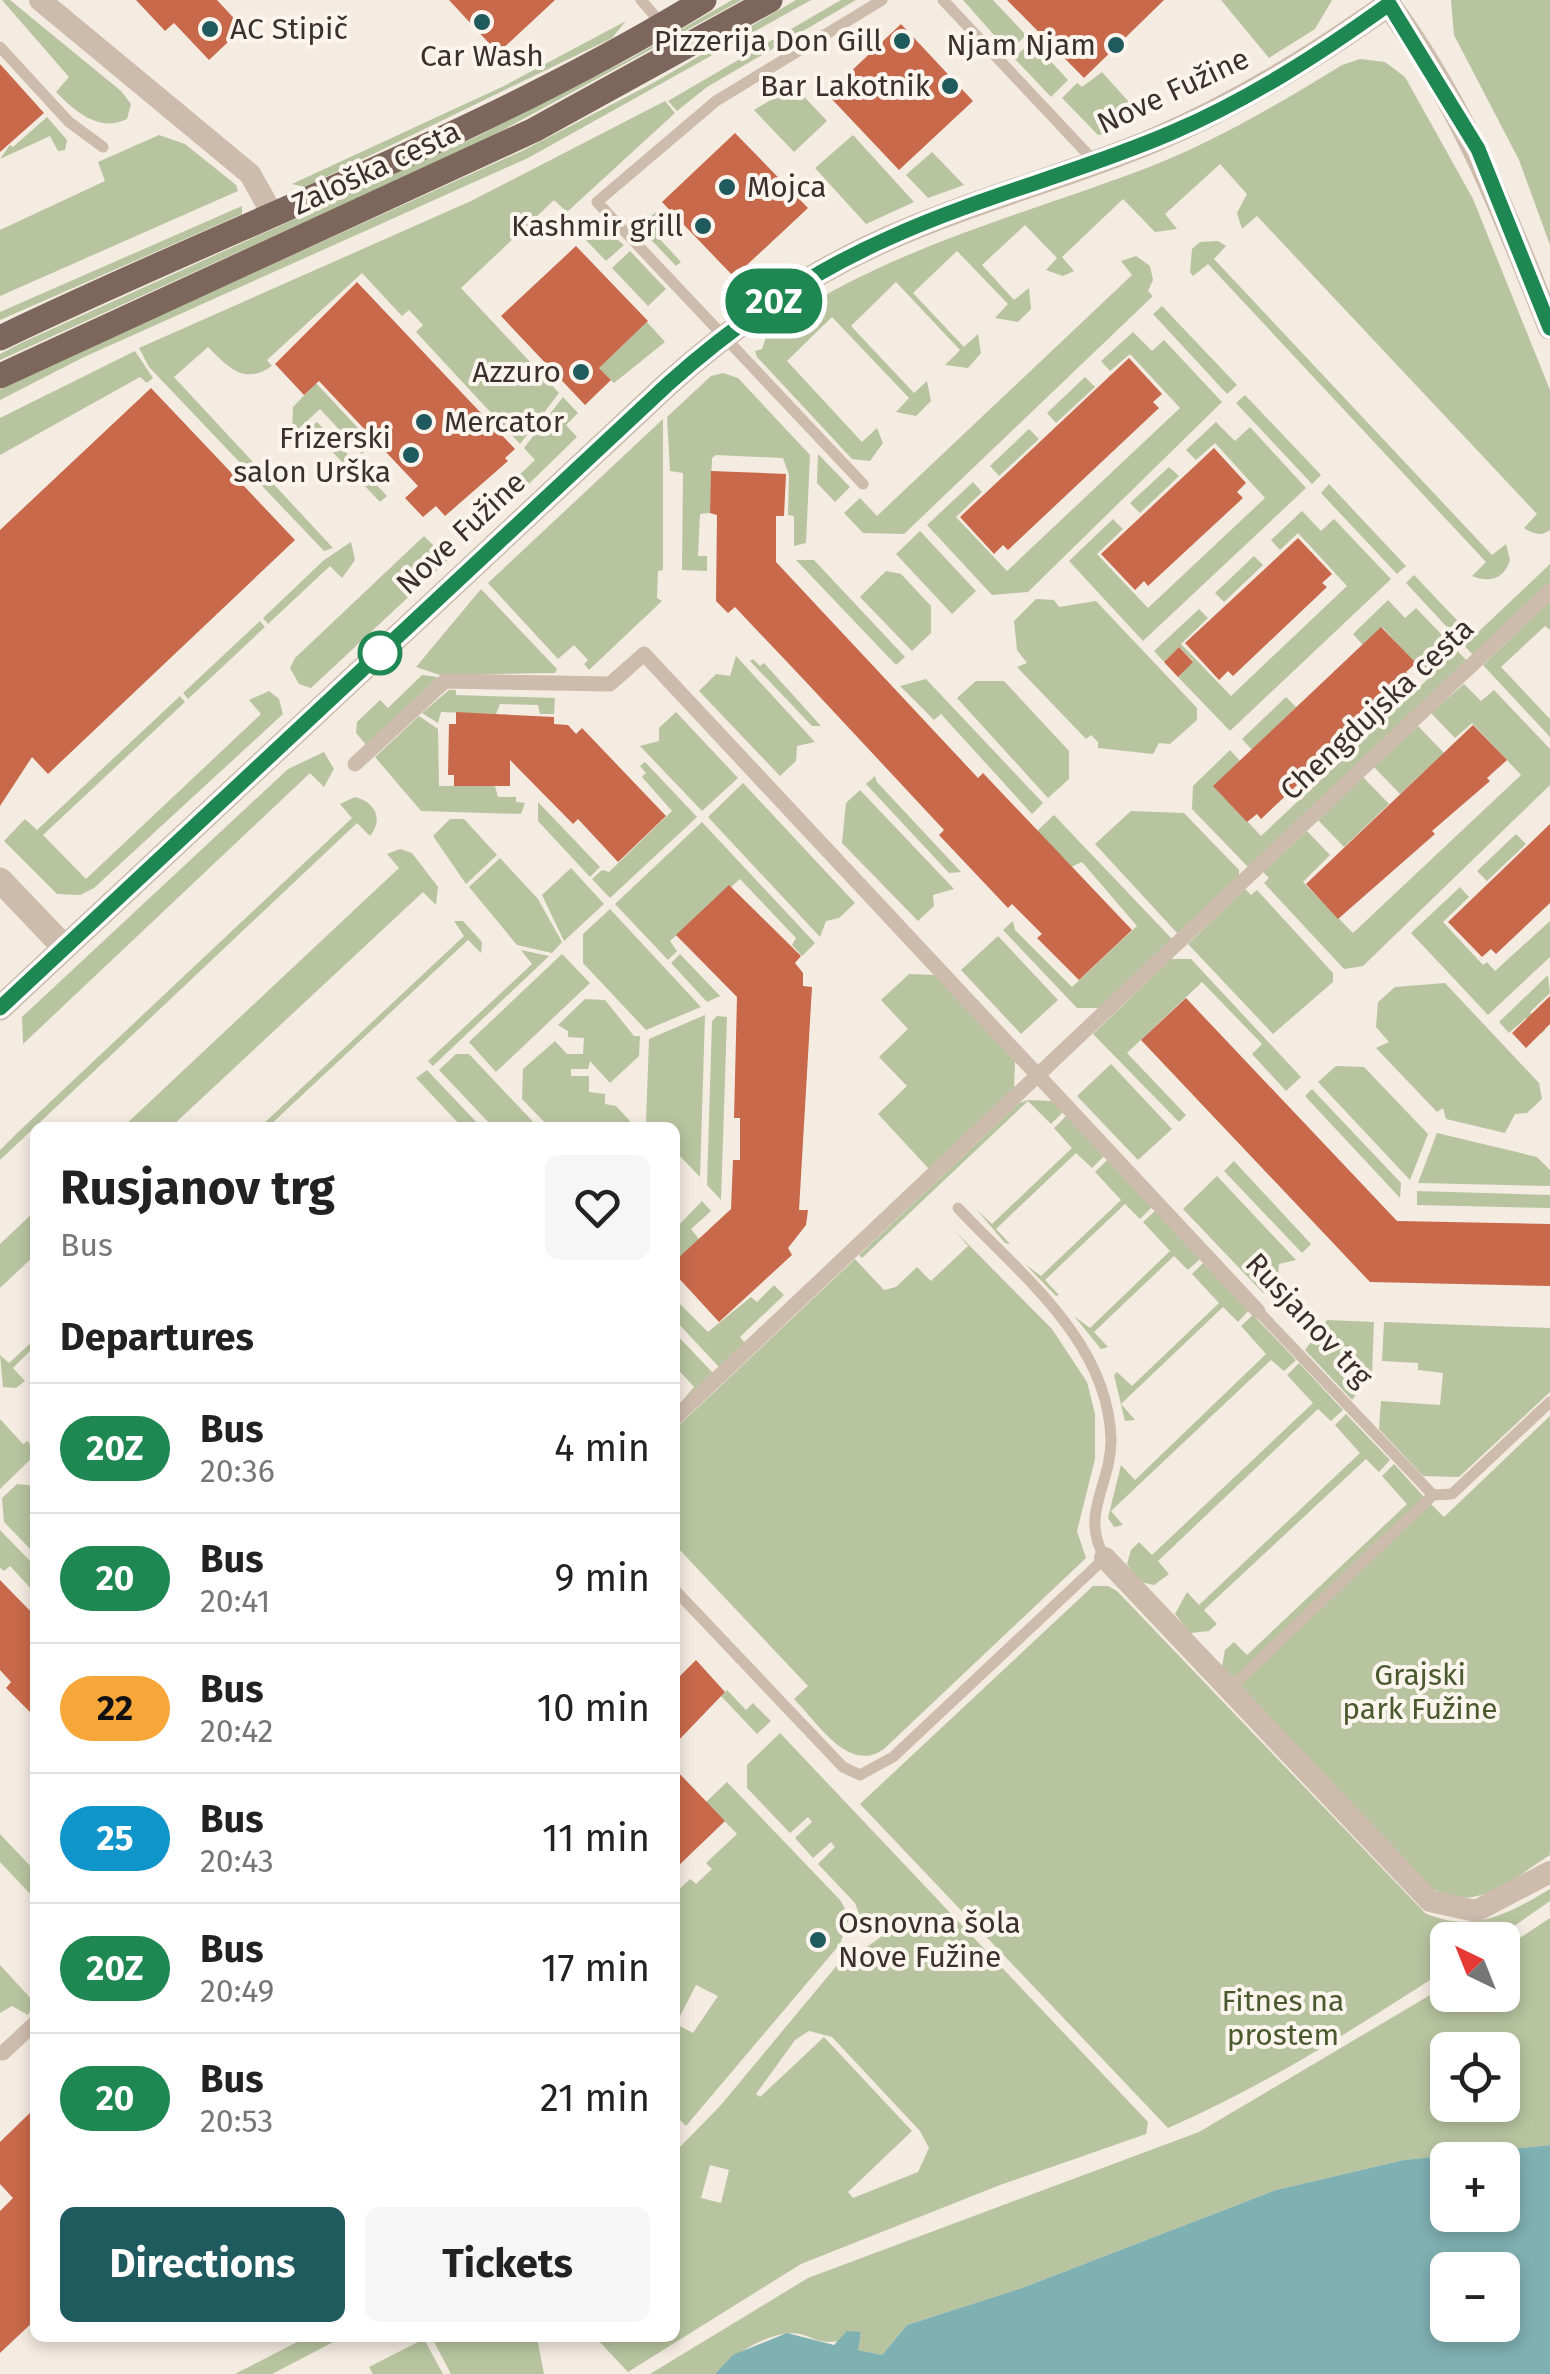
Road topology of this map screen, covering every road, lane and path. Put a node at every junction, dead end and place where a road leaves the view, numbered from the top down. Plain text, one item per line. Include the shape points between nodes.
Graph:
1 (40, 0) edge
2 (641, 0) edge
3 (704, 0) edge
4 (770, 0) edge
5 (882, 0) edge
6 (943, 0) edge
7 (1390, 1) edge
8 (663, 25) junction
9 (0, 47) edge
10 (103, 147) dead end
11 (1096, 163) junction
12 (273, 215) junction
13 (1550, 328) edge
14 (723, 336) junction
15 (0, 338) edge
16 (0, 376) edge
17 (863, 484) dead end
18 (1550, 591) edge
19 (355, 764) dead end
20 (0, 880) edge
21 (64, 948) junction
22 (0, 1008) edge
23 (1038, 1075) junction
24 (958, 1208) dead end
25 (1258, 1310) joint
26 (1550, 1402) edge
27 (680, 1413) edge
28 (1432, 1495) junction
29 (1104, 1558) junction
30 (680, 1595) edge
31 (1228, 1690) junction
32 (1550, 1872) edge
33 (30, 2028) edge
34 (1, 2054) edge

1 - 12 street via 250,174
2 - 8 lane
3 - 8 main road, Zaloška cesta
4 - 16 main road, Zaloška cesta via 534,130
5 - 14 lane via 716,100 597,202
6 - 11 lane
7 - 11 street, Nove Fužine via 1234,102
7 - 13 street via 1478,149
8 - 12 main road, Zaloška cesta via 526,98
9 - 10 lane via 70,122
11 - 14 street, Nove Fužine via 889,238 794,288
12 - 15 main road, Zaloška cesta
14 - 17 lane
14 - 21 street, Nove Fužine
18 - 23 street, Chengdujska cesta
19 - 23 street, Rusjanov trg via 445,681 610,684 644,654
20 - 21 street
21 - 22 street, Nove Fužine
23 - 25 street, Rusjanov trg
23 - 27 street
24 - 29 lane via 1066,1324 1097,1372 1111,1442 1092,1528
25 - 28 lane, Rusjanov trg
26 - 28 lane via 1452,1494
28 - 31 lane
29 - 30 lane via 893,1757 860,1775 842,1767
29 - 31 street
31 - 32 street via 1430,1901 1476,1911
33 - 34 street

